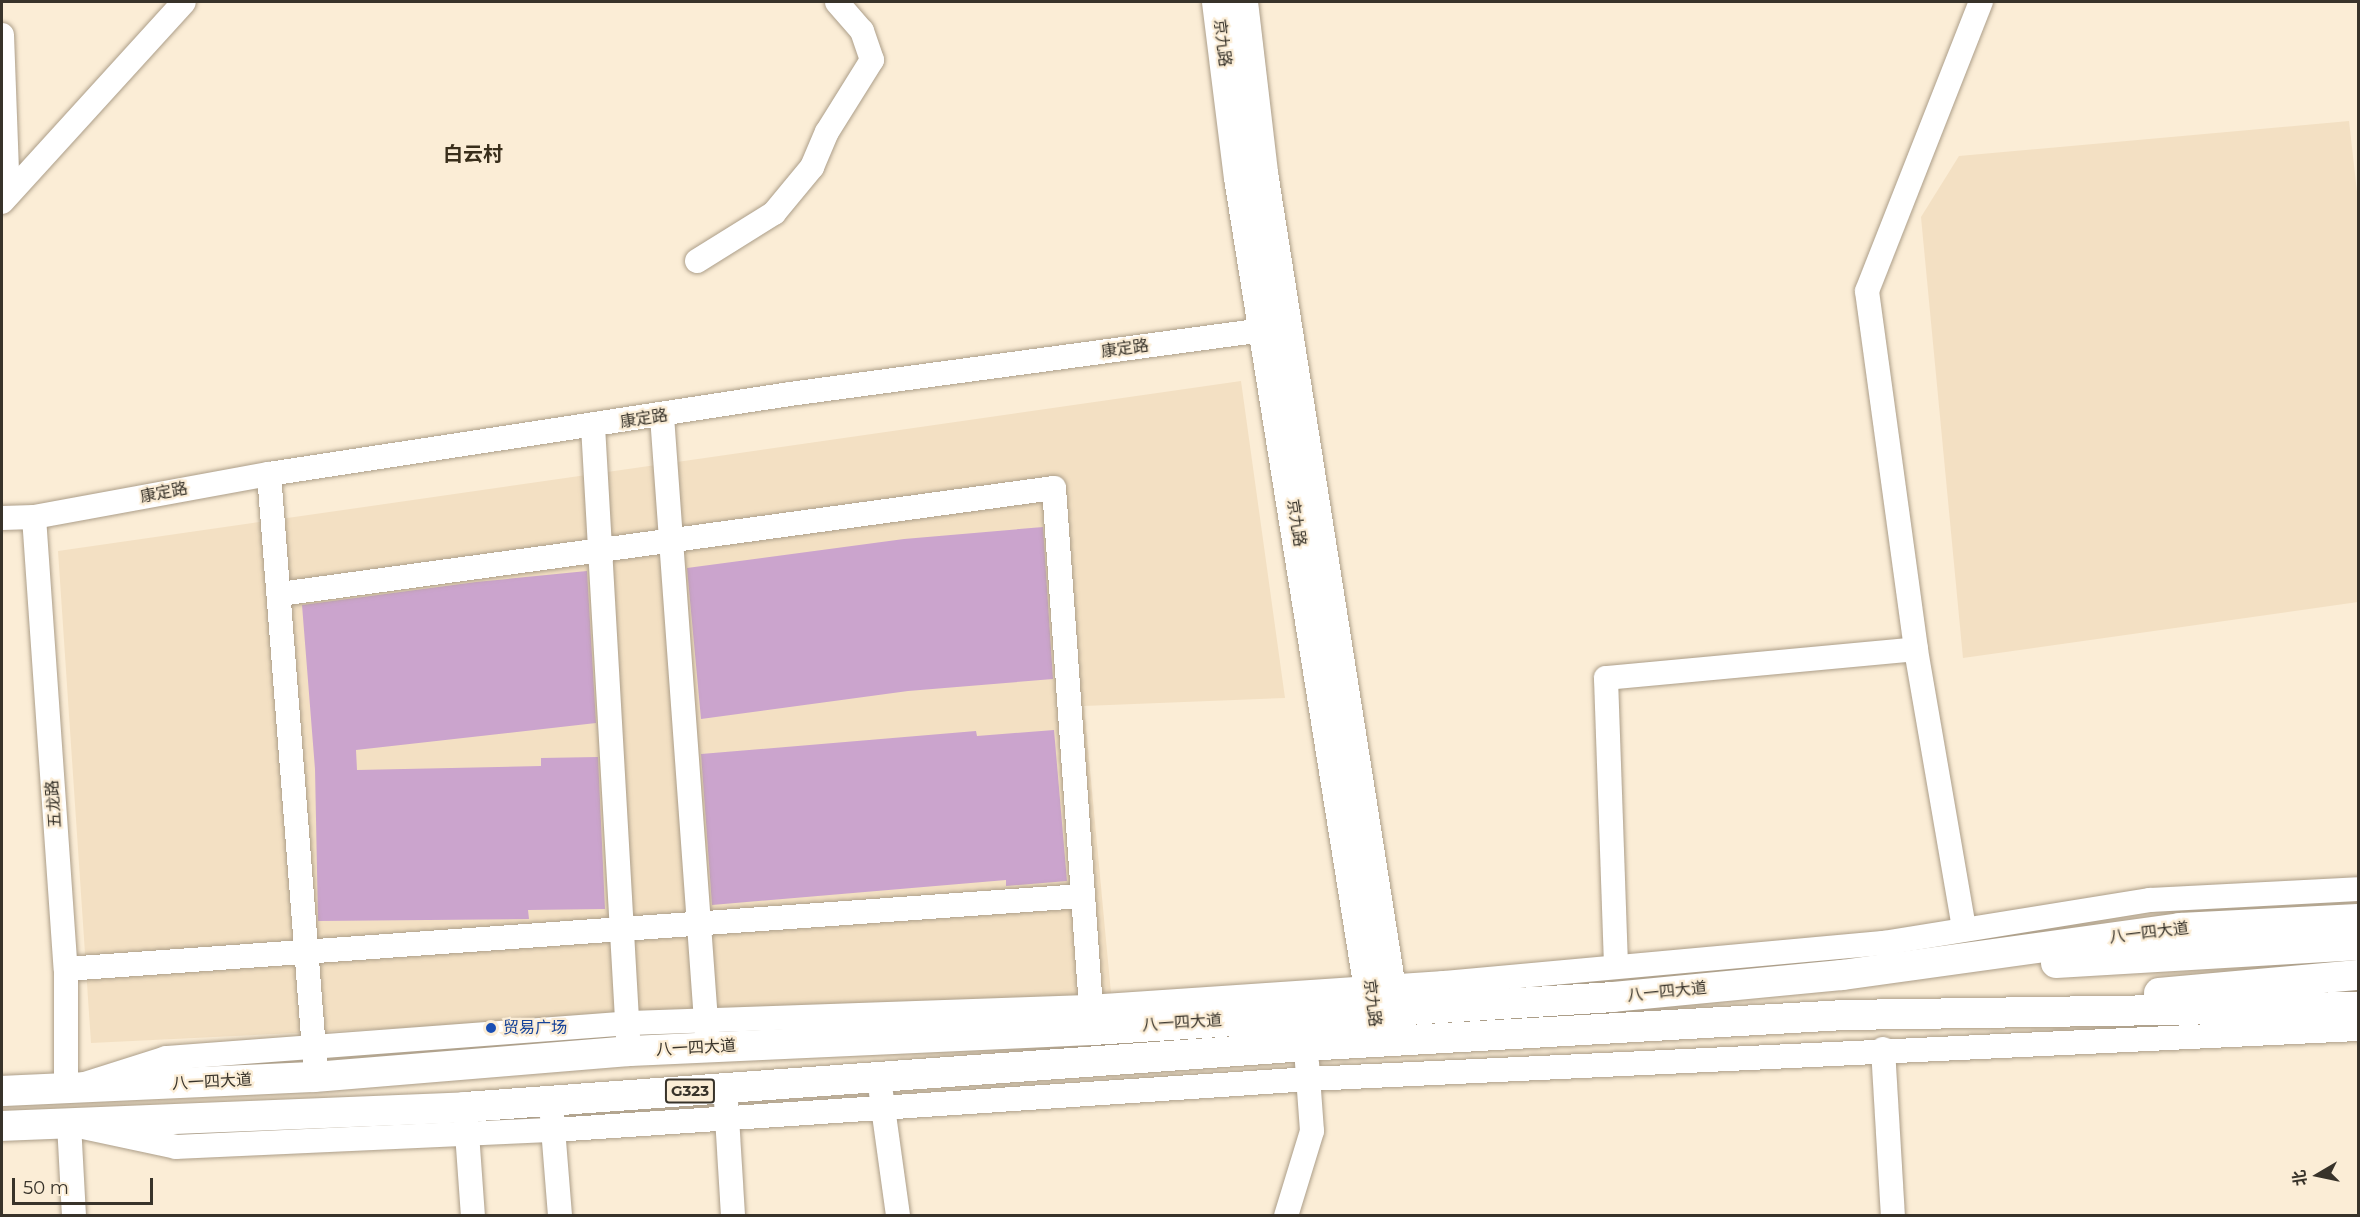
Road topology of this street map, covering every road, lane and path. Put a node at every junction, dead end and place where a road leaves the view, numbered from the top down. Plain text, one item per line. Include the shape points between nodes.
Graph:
1 (184, 2) edge
2 (837, 2) edge
3 (1217, 2) edge
4 (1243, 2) edge
5 (1981, 2) edge
6 (2, 35) edge
7 (5, 199) edge
8 (697, 261) dead end
9 (1277, 329) junction
10 (662, 416) junction
11 (593, 426) junction
12 (268, 474) junction
13 (2, 518) edge
14 (34, 518) junction
15 (672, 541) junction
16 (601, 550) junction
17 (280, 594) junction
18 (1916, 649) junction
19 (2358, 889) edge
20 (1082, 896) junction
21 (2358, 919) edge
22 (699, 924) junction
23 (1964, 928) junction
24 (621, 929) junction
25 (2358, 945) edge
26 (307, 951) junction
27 (1616, 965) junction
28 (66, 969) junction
29 (1842, 975) junction
30 (2358, 975) edge
31 (1383, 999) junction
32 (2358, 1007) edge
33 (1845, 1015) junction
34 (1091, 1019) junction
35 (2358, 1029) edge
36 (707, 1033) junction
37 (628, 1037) junction
38 (1388, 1043) junction
39 (1305, 1046) junction
40 (316, 1047) junction
41 (1883, 1050) junction
42 (314, 1077) junction
43 (1309, 1079) junction
44 (66, 1090) junction
45 (2, 1091) edge
46 (881, 1093) junction
47 (550, 1100) junction
48 (726, 1103) junction
49 (466, 1121) junction
50 (69, 1124) junction
51 (2, 1126) edge
52 (554, 1130) junction
53 (74, 1215) edge
54 (472, 1215) edge
55 (560, 1215) edge
56 (734, 1215) edge
57 (898, 1215) edge
58 (1286, 1215) edge
59 (1893, 1215) edge

1 - 7 street
2 - 8 street via 862,31 872,60 827,132 812,168 774,213
3 - 9 main road, 京九路 via 1239,178
4 - 9 main road, 京九路
5 - 18 street via 1867,291
6 - 7 street
9 - 10 street, 康定路 via 790,393
9 - 31 main road, 京九路
10 - 11 street, 康定路
10 - 15 street
11 - 12 street, 康定路
11 - 16 street
12 - 14 street, 康定路
12 - 17 street
13 - 14 street, 康定路
14 - 28 street, 五龙路
15 - 16 street
15 - 20 street via 1054,488
15 - 22 street
16 - 17 street
16 - 24 street
17 - 26 street
18 - 23 street
18 - 27 street via 1606,678
19 - 23 street via 2150,900
20 - 22 street
20 - 34 street
21 - 29 main road, 八一四大道 via 2180,928
22 - 24 street
22 - 36 street
23 - 27 street via 1884,943
24 - 26 street
24 - 37 street
25 - 29 main road
26 - 28 street
26 - 40 street
27 - 31 street
28 - 44 street, 五龙路
29 - 31 main road, 八一四大道 via 1613,997
30 - 33 main road
31 - 34 main road, 八一四大道
31 - 38 main road, 京九路
32 - 33 main road, 八一四大道
33 - 38 main road, 八一四大道
34 - 36 main road, 八一四大道
35 - 41 street
36 - 37 main road, 八一四大道
37 - 40 street
37 - 42 main road, 八一四大道
38 - 39 main road, 八一四大道 / G323
39 - 43 street
39 - 46 main road, 八一四大道 / G323
40 - 42 street
40 - 44 street via 166,1058
41 - 43 street
41 - 59 street
42 - 44 main road, 八一四大道
43 - 46 street
43 - 58 street via 1312,1131
44 - 45 main road, 八一四大道
46 - 48 main road, 八一四大道 / G323
46 - 57 street
47 - 48 main road, 八一四大道 / G323
47 - 49 main road, 八一四大道 / G323
47 - 52 street
48 - 52 street
48 - 56 street
49 - 50 main road, 八一四大道 / G323
49 - 52 street
49 - 54 street
50 - 51 main road, 八一四大道 / G323
50 - 53 street
52 - 55 street

